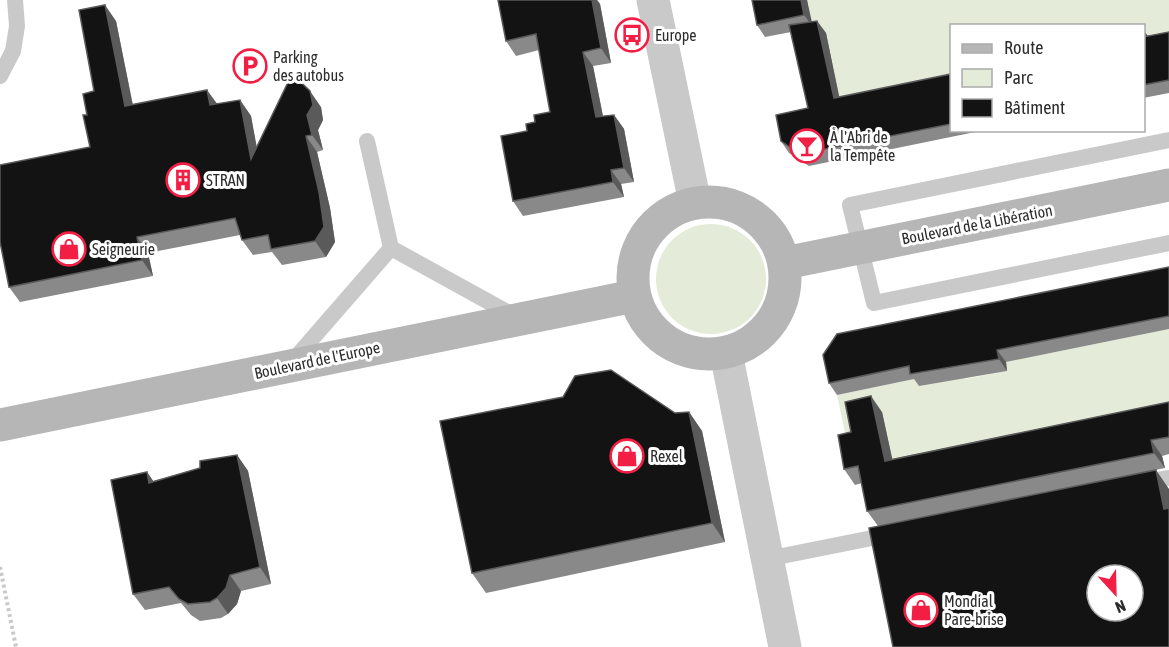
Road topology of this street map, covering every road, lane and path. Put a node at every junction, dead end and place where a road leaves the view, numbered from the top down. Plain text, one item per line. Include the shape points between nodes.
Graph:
1 (15, 0) edge
2 (653, 0) edge
3 (0, 76) edge
4 (1169, 140) edge
5 (367, 141) dead end
6 (1169, 185) edge
7 (695, 202) junction
8 (1169, 243) edge
9 (391, 248) junction
10 (859, 248) junction
11 (785, 263) junction
12 (634, 296) junction
13 (520, 319) junction
14 (726, 353) junction
15 (288, 366) junction
16 (0, 425) edge
17 (1169, 478) edge
18 (1123, 487) edge
19 (905, 531) edge
20 (767, 559) junction
21 (0, 567) edge
22 (16, 647) edge
23 (785, 647) edge

1 - 3 lane via 17,26 13,51
2 - 7 street
4 - 10 lane via 850,205
5 - 9 lane
6 - 10 main road, Boulevard de la Libération
7 - 11 main road via 719,202 742,209 762,222 777,241
7 - 12 main road via 658,220 645,237 632,275
8 - 10 lane via 874,303
9 - 13 lane
9 - 15 lane
10 - 11 main road, Boulevard de la Libération
11 - 14 main road via 785,287 779,309 766,329 748,345
12 - 13 main road, Boulevard de l'Europe
12 - 14 main road via 643,318 659,336 679,349 702,355
13 - 15 main road, Boulevard de l'Europe
14 - 20 street
15 - 16 main road, Boulevard de l'Europe
17 - 18 lane
19 - 20 lane
20 - 23 street
21 - 22 path

